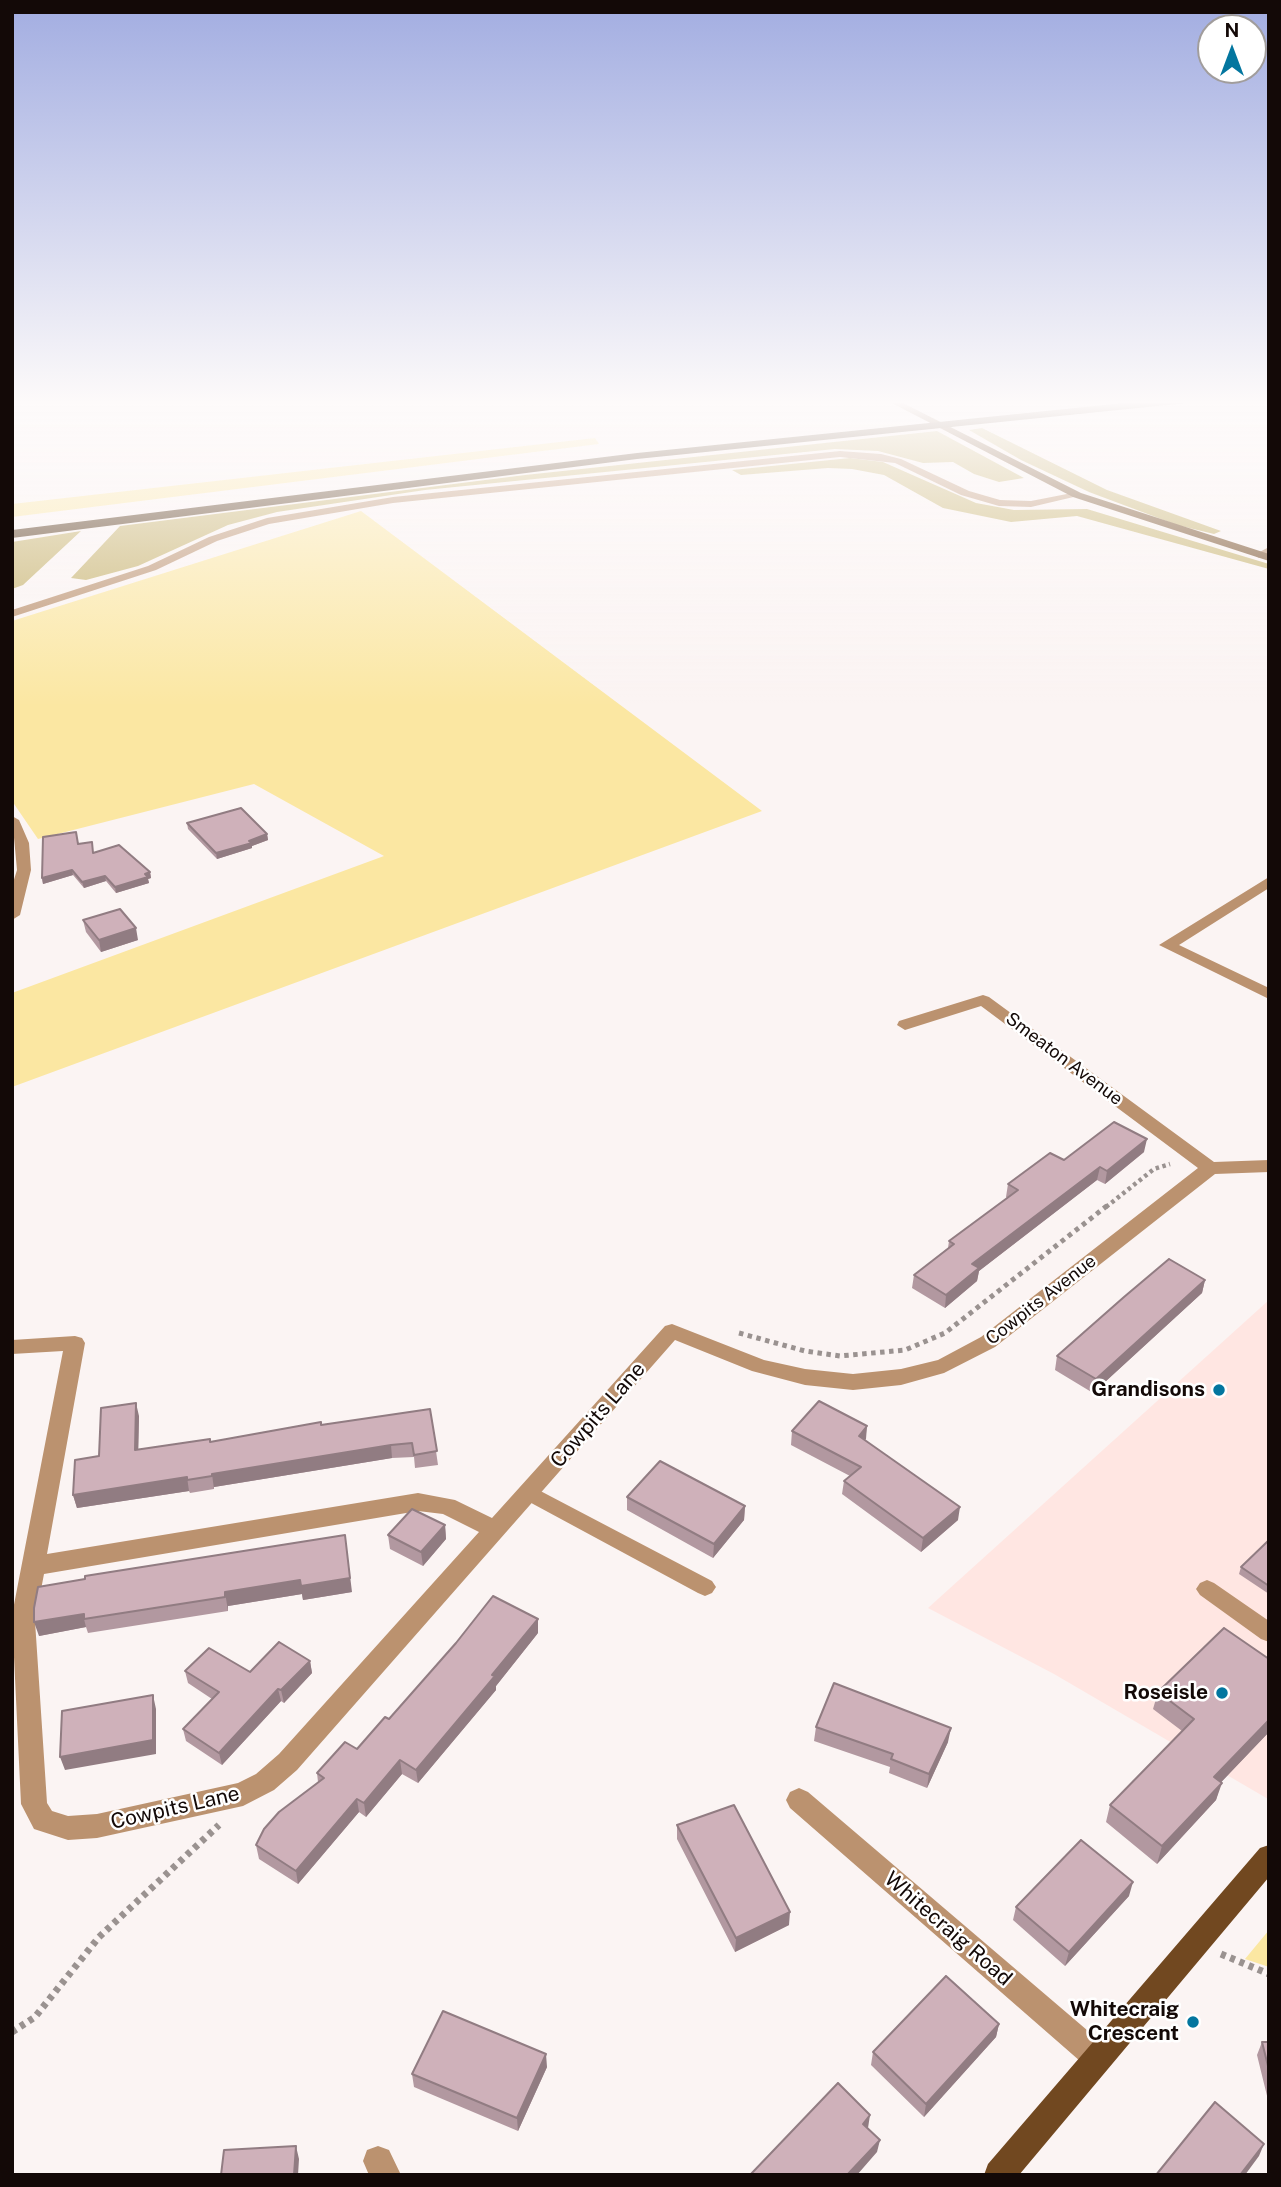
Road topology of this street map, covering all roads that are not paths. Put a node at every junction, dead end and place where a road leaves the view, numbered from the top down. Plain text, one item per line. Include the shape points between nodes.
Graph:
1 (181, 502) edge
2 (268, 502) edge
3 (381, 502) edge
4 (996, 502) edge
5 (1041, 502) edge
6 (1099, 502) edge
7 (12, 523) edge
8 (12, 534) edge
9 (1265, 554) edge
10 (12, 614) edge
11 (12, 820) edge
12 (1269, 881) edge
13 (12, 915) edge
14 (1269, 994) edge
15 (905, 1025) dead end
16 (1202, 1162) junction
17 (1269, 1166) edge
18 (672, 1331) joint
19 (12, 1347) edge
20 (529, 1493) junction
21 (496, 1530) junction
22 (33, 1566) junction
23 (705, 1587) dead end
24 (1207, 1589) dead end
25 (1269, 1633) edge
26 (799, 1800) dead end
27 (1269, 1857) edge
28 (1097, 2058) junction
29 (999, 2175) edge

1 - 7 highway
2 - 8 highway
3 - 10 street via 267,521 213,539 152,568
4 - 5 street
6 - 9 main road
11 - 13 street via 22,843 24,870
12 - 14 street via 1167,945
15 - 16 street, Smeaton Avenue via 983,1000
16 - 17 street
16 - 18 street, Cowpits Avenue via 988,1342 944,1366 852,1382 805,1377 759,1366
18 - 20 street, Cowpits Lane
19 - 22 street, Cowpits Lane via 75,1343
20 - 21 street, Cowpits Lane
20 - 23 lane
21 - 22 street via 447,1506 418,1502
21 - 22 street, Cowpits Lane via 265,1782 243,1794 97,1826 68,1828 43,1821 34,1804 23,1621
24 - 25 lane
26 - 28 street, Whitecraig Road
27 - 28 main road
28 - 29 main road

